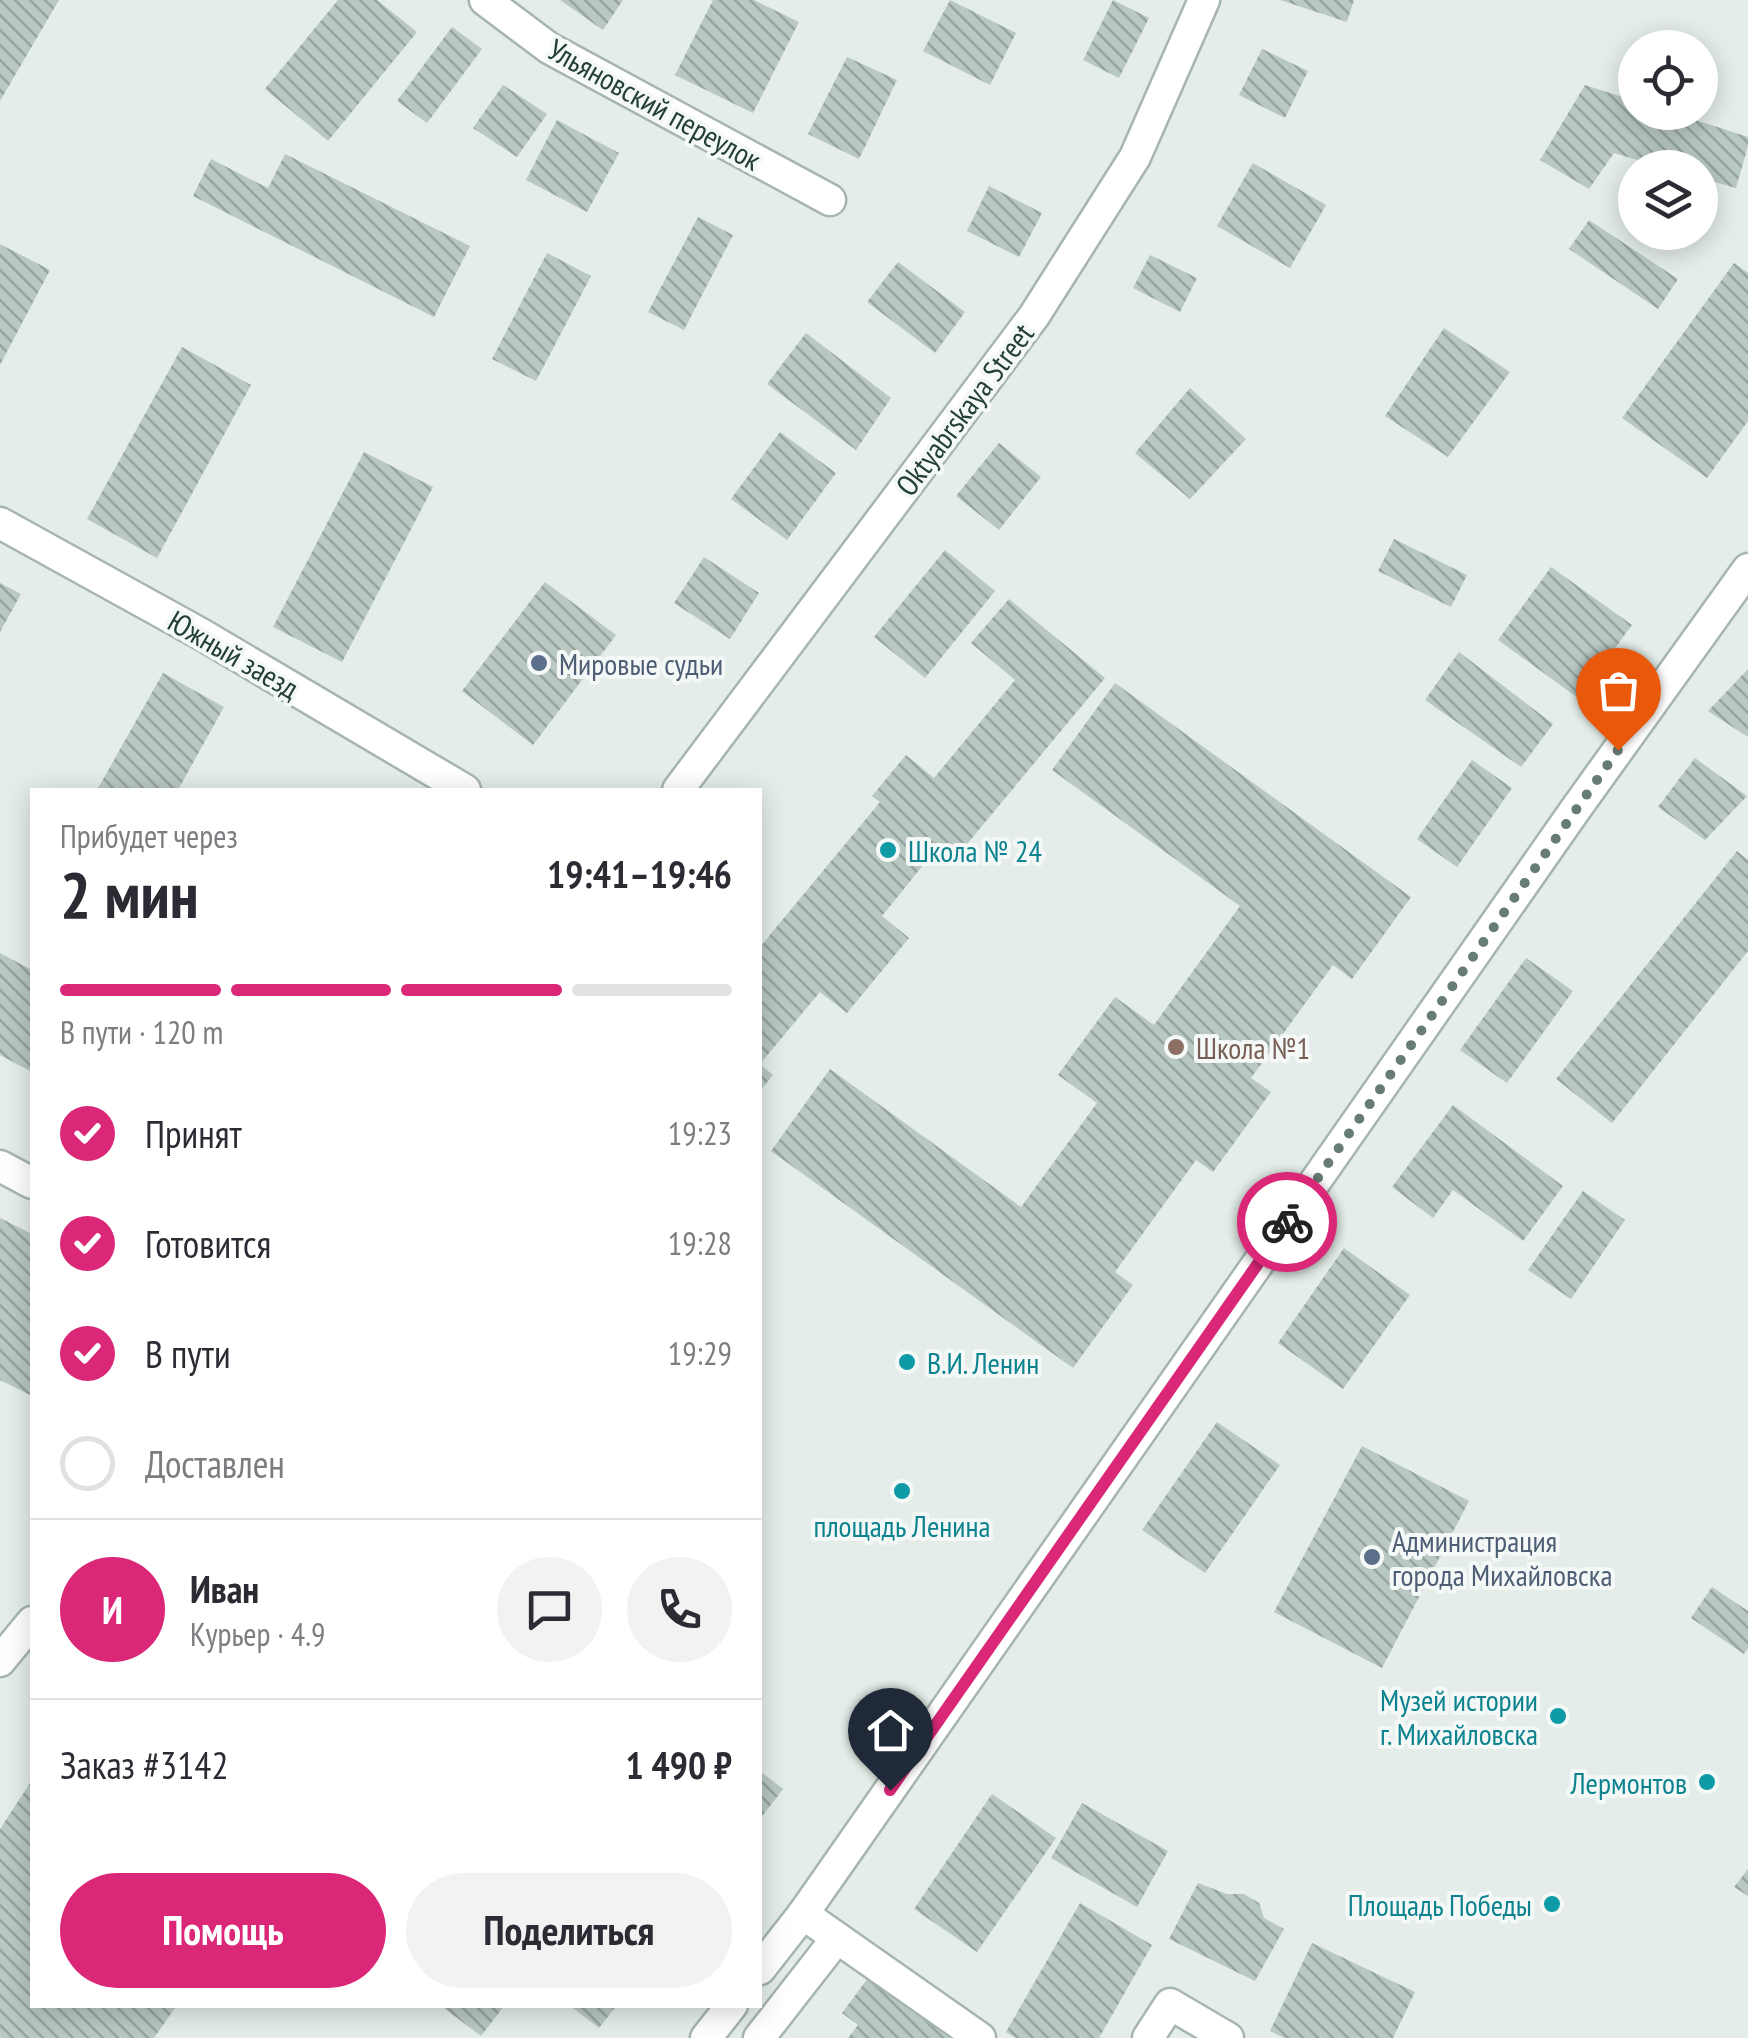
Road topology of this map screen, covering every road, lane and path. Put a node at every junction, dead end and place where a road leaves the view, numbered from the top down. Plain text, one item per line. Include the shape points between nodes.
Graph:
1 (485, 0) edge
2 (1204, 0) edge
3 (830, 200) dead end
4 (0, 523) edge
5 (1748, 569) edge
6 (462, 788) edge
7 (680, 788) edge
8 (0, 1166) edge
9 (30, 1182) edge
10 (30, 1624) edge
11 (0, 1662) edge
12 (803, 1914) junction
13 (837, 1938) junction
14 (762, 1966) edge
15 (730, 2008) edge
16 (706, 2038) edge
17 (760, 2038) edge
18 (980, 2038) edge
19 (1148, 2038) edge
20 (1228, 2038) edge

1 - 3 street, Ульяновский переулок via 548,48
2 - 7 street, Oktyabrskaya Street via 1135,157 1034,316
4 - 6 street, Южный заезд
5 - 12 street
8 - 9 street
10 - 11 street
12 - 13 street
12 - 14 street
13 - 17 street
13 - 18 street
15 - 16 street
19 - 20 street via 1170,2004

